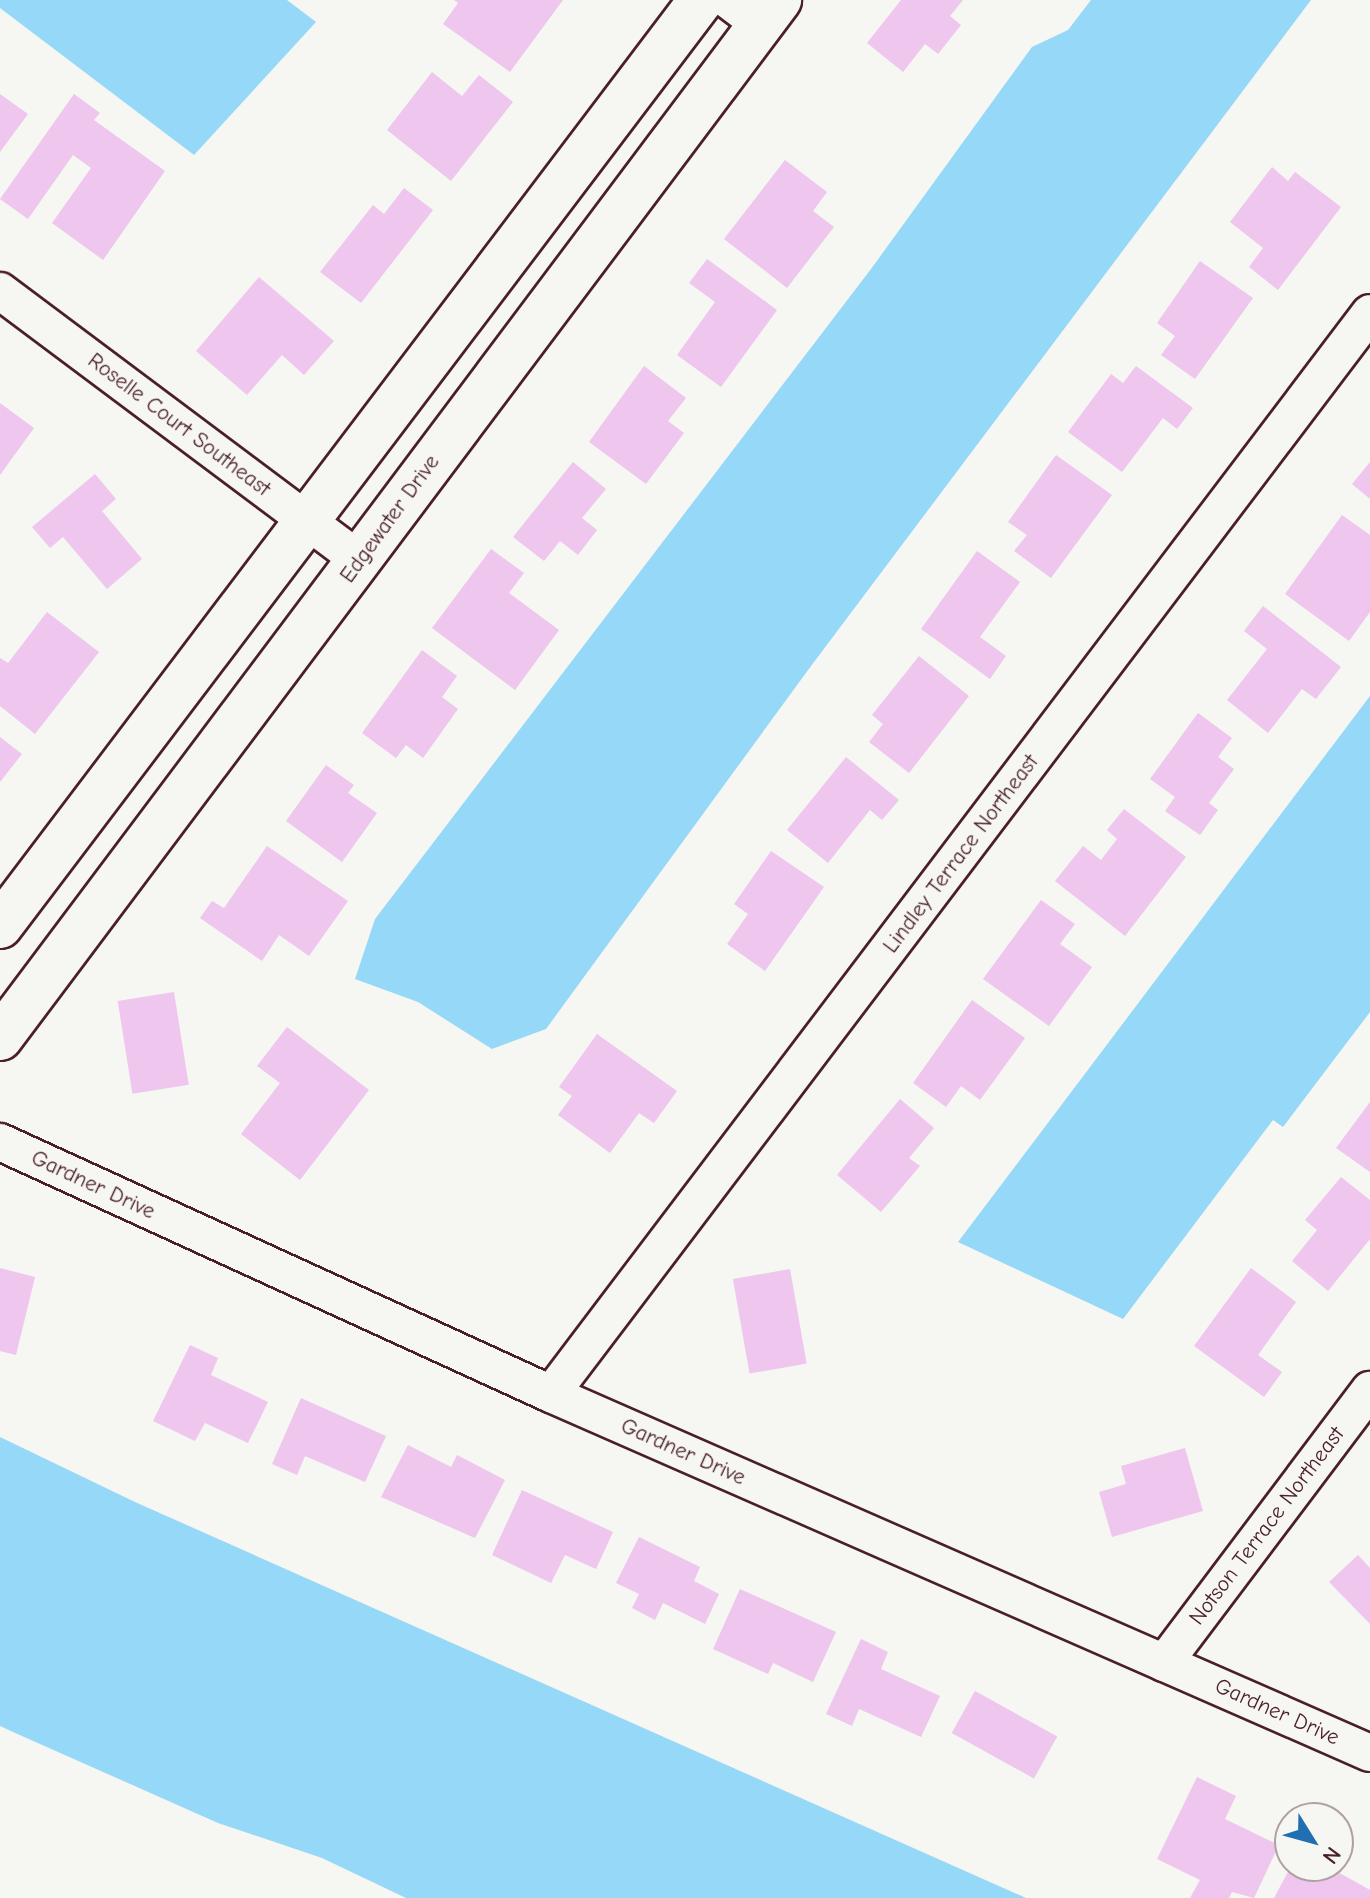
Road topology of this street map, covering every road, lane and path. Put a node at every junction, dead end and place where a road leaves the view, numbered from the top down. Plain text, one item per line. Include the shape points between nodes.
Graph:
1 (701, 0) edge
2 (756, 8) edge
3 (0, 291) edge
4 (1370, 313) edge
5 (306, 520) junction
6 (358, 559) junction
7 (0, 926) edge
8 (0, 1038) edge
9 (0, 1142) edge
10 (1370, 1390) edge
11 (551, 1394) junction
12 (1164, 1663) junction
13 (1370, 1753) edge

1 - 5 street
2 - 6 street, Edgewater Drive
3 - 5 street, Roselle Court Southeast
4 - 11 street, Lindley Terrace Northeast
5 - 6 street, Roselle Court Southeast
5 - 7 street
6 - 8 street, Edgewater Drive
9 - 11 street, Gardner Drive
10 - 12 street, Notson Terrace Northeast
11 - 12 street, Gardner Drive
12 - 13 street, Gardner Drive

